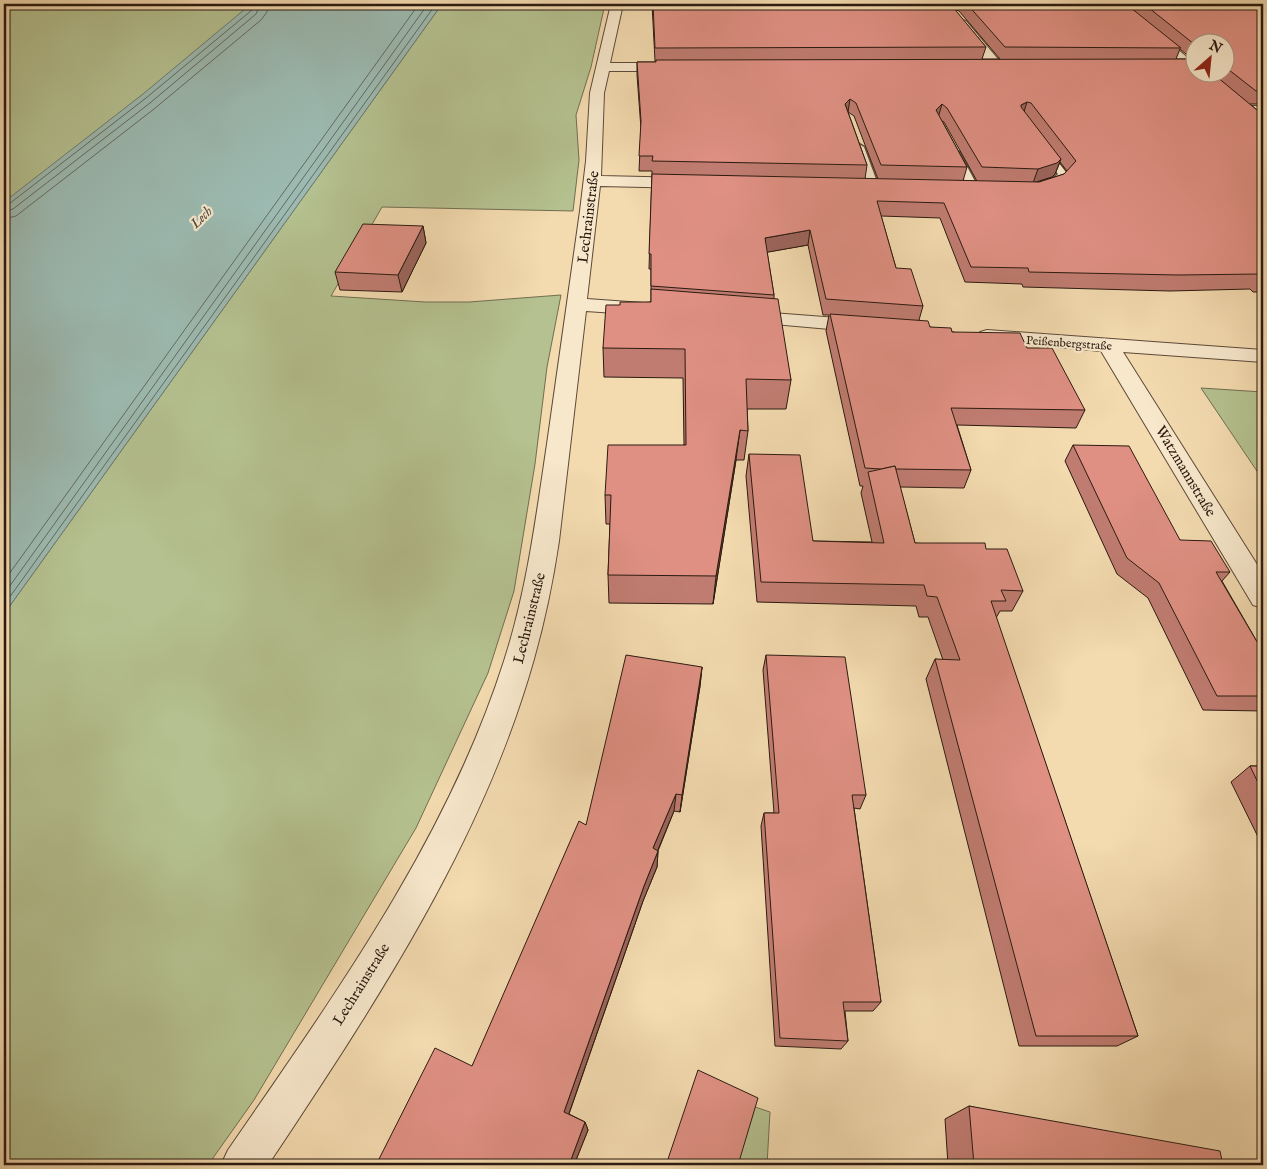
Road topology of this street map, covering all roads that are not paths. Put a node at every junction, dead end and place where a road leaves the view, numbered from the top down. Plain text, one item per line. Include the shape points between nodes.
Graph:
1 (616, 4) edge
2 (1116, 4) edge
3 (954, 14) edge
4 (1184, 61) edge
5 (1168, 66) edge
6 (603, 67) junction
7 (689, 67) edge
8 (978, 67) edge
9 (1184, 69) edge
10 (1233, 100) edge
11 (1246, 110) junction
12 (1263, 110) edge
13 (1263, 125) edge
14 (855, 135) edge
15 (1039, 144) edge
16 (952, 148) edge
17 (592, 181) junction
18 (701, 183) edge
19 (1052, 184) joint
20 (855, 186) edge
21 (874, 186) junction
22 (894, 187) edge
23 (954, 188) edge
24 (974, 189) junction
25 (991, 189) edge
26 (1034, 190) edge
27 (577, 304) junction
28 (658, 310) edge
29 (726, 316) edge
30 (884, 328) edge
31 (972, 335) edge
32 (1109, 346) junction
33 (1263, 356) edge
34 (1251, 556) edge
35 (1263, 597) edge
36 (243, 1165) edge

1 - 6 street, Lechrainstraße
2 - 4 street
3 - 8 street via 1002,67
5 - 9 street
6 - 7 street
6 - 17 street, Lechrainstraße via 597,93
10 - 11 street
11 - 12 street
11 - 13 street
14 - 21 lane
15 - 19 lane via 1063,175
16 - 24 lane
17 - 18 street
17 - 27 street, Lechrainstraße
19 - 26 street
20 - 21 street
21 - 22 street
23 - 24 street
24 - 25 street
27 - 28 street
27 - 36 street, Lechrainstraße via 558,462 538,590 514,678 483,758 434,862 374,964
29 - 30 street
31 - 32 street, Peißenbergstraße
32 - 33 street, Peißenbergstraße
32 - 34 street, Watzmannstraße
34 - 35 street, Watzmannstraße

